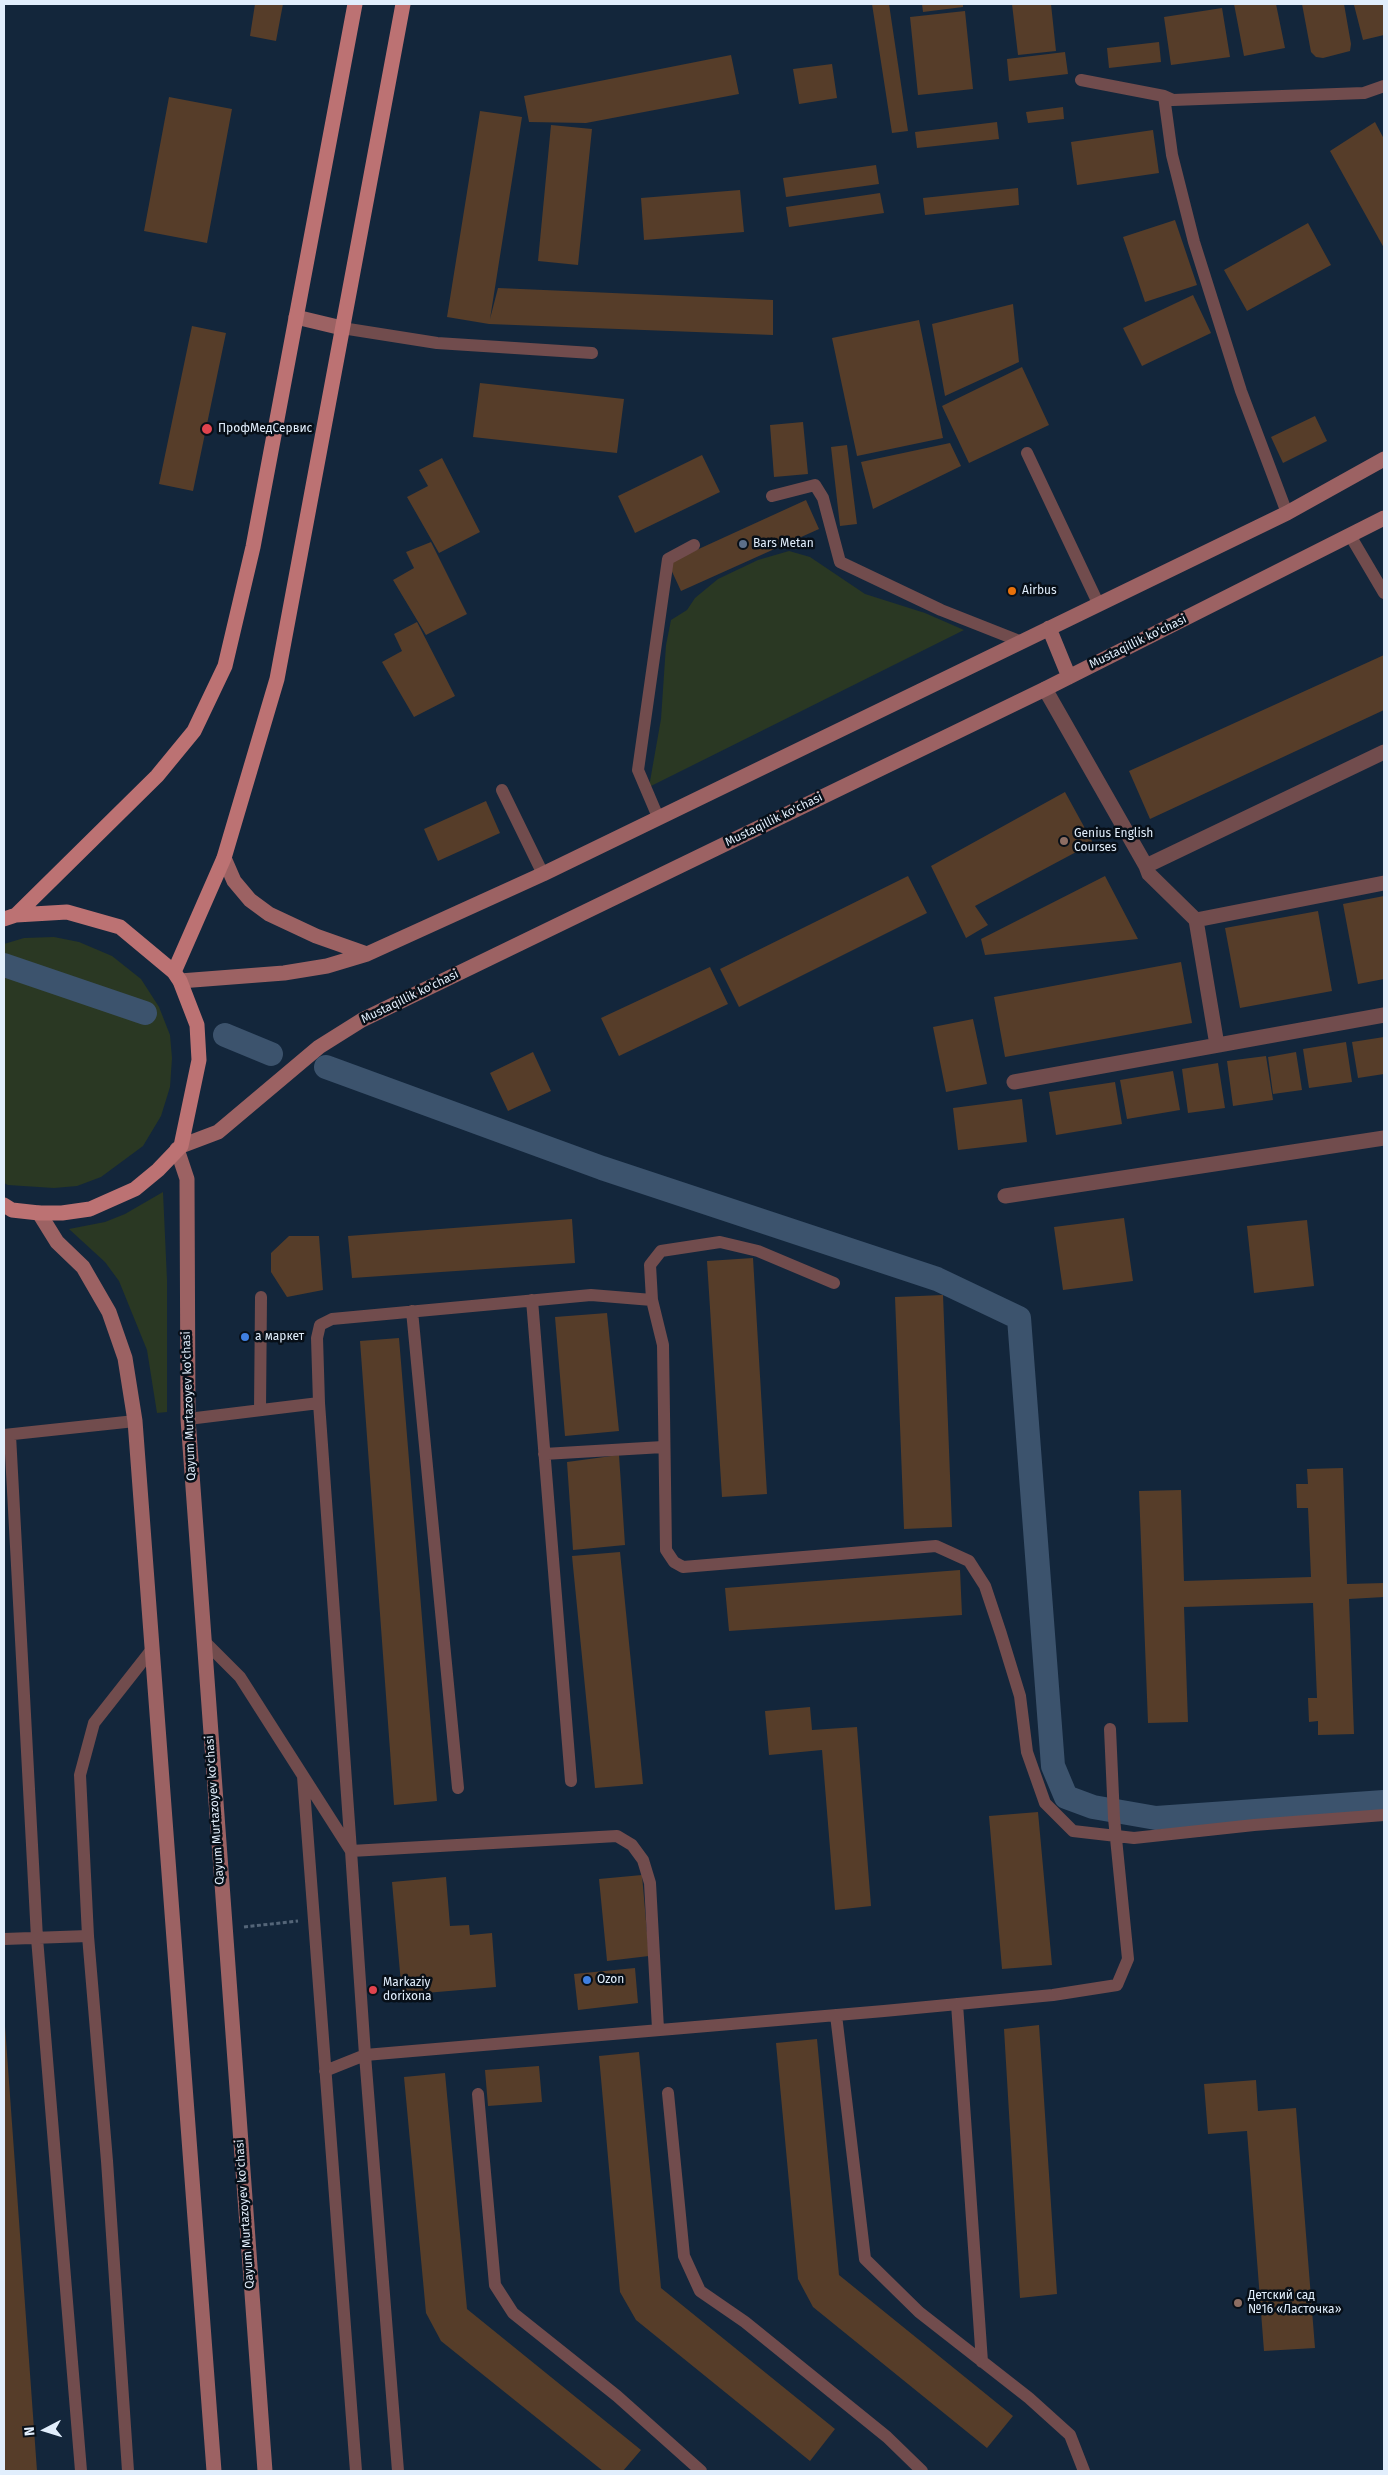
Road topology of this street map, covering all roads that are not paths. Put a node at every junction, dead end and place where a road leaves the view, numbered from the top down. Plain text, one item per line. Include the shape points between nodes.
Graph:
1 (356, 4) edge
2 (403, 4) edge
3 (1081, 80) dead end
4 (1384, 86) edge
5 (1164, 96) junction
6 (296, 317) junction
7 (342, 328) junction
8 (592, 353) dead end
9 (1027, 453) dead end
10 (1384, 459) edge
11 (772, 496) dead end
12 (1287, 513) junction
13 (1384, 518) edge
14 (1351, 537) junction
15 (694, 545) dead end
16 (1384, 593) edge
17 (1098, 603) junction
18 (1049, 628) junction
19 (1022, 642) junction
20 (1069, 677) junction
21 (1045, 688) junction
22 (1384, 752) edge
23 (502, 790) dead end
24 (658, 817) junction
25 (224, 858) junction
26 (1146, 866) junction
27 (543, 874) junction
28 (1384, 883) edge
29 (10, 917) edge
30 (1196, 920) junction
31 (367, 954) junction
32 (177, 976) junction
33 (1384, 1015) edge
34 (1217, 1045) junction
35 (1014, 1082) dead end
36 (1384, 1138) edge
37 (179, 1148) junction
38 (1005, 1196) dead end
39 (7, 1209) edge
40 (39, 1213) junction
41 (834, 1283) dead end
42 (261, 1298) dead end
43 (532, 1300) junction
44 (652, 1300) junction
45 (412, 1311) junction
46 (318, 1403) junction
47 (260, 1410) junction
48 (188, 1420) junction
49 (135, 1422) junction
50 (7, 1435) edge
51 (663, 1447) junction
52 (544, 1454) junction
53 (203, 1640) junction
54 (153, 1648) junction
55 (1110, 1728) dead end
56 (303, 1773) junction
57 (571, 1781) dead end
58 (458, 1788) dead end
59 (1384, 1815) edge
60 (1116, 1838) junction
61 (351, 1851) junction
62 (88, 1936) junction
63 (37, 1938) junction
64 (4, 1939) edge
65 (957, 2004) junction
66 (836, 2015) junction
67 (658, 2029) junction
68 (365, 2055) junction
69 (325, 2071) junction
70 (668, 2093) dead end
71 (478, 2094) dead end
72 (982, 2362) junction
73 (81, 2471) edge
74 (128, 2471) edge
75 (214, 2471) edge
76 (265, 2471) edge
77 (356, 2471) edge
78 (398, 2471) edge
79 (701, 2471) edge
80 (922, 2471) edge
81 (1084, 2471) edge

1 - 6 main road
2 - 7 main road
3 - 5 lane
4 - 5 lane via 1364,93 1173,100
5 - 12 lane via 1172,155 1194,242 1241,391
6 - 7 main road
6 - 29 main road via 253,547 225,666 194,731 157,776
7 - 8 lane via 437,343
7 - 25 main road via 277,678
9 - 17 lane
10 - 12 main road
11 - 19 lane via 815,485 823,498 840,562 941,610
12 - 17 main road
13 - 14 main road, Mustaqillik ko'chasi
14 - 16 lane
14 - 20 main road, Mustaqillik ko'chasi
15 - 24 lane via 668,558 638,770
17 - 18 main road
18 - 19 main road
18 - 20 main road
19 - 24 main road
20 - 21 main road, Mustaqillik ko'chasi
21 - 26 street
21 - 37 main road, Mustaqillik ko'chasi via 362,1020 319,1047 218,1132
22 - 26 street
23 - 27 lane
24 - 27 main road
25 - 31 main road via 234,881 250,900 269,914 316,936
25 - 32 main road
26 - 30 street via 1149,874
27 - 31 main road
28 - 30 street
29 - 32 main road via 67,912 120,927
30 - 34 street
31 - 32 main road via 327,966 246,977
32 - 37 main road via 197,1025 199,1060
33 - 34 street
34 - 35 street
36 - 38 street
37 - 40 main road via 136,1189 90,1208
37 - 48 main road, Qayum Murtazoyev ko'chasi via 187,1178
39 - 40 main road
40 - 49 main road via 57,1242 83,1267 109,1312 125,1358
41 - 44 lane via 758,1251 720,1242 661,1251 650,1265
42 - 47 lane
43 - 44 lane via 591,1295
43 - 45 lane
43 - 52 lane
44 - 51 lane via 662,1345
45 - 46 lane via 332,1319 320,1325 317,1338
45 - 58 lane
46 - 47 lane
46 - 61 lane
47 - 48 lane
48 - 53 main road, Qayum Murtazoyev ko'chasi
49 - 50 lane
49 - 54 main road
50 - 63 lane
51 - 52 lane
51 - 60 lane via 666,1550 674,1562 684,1567 936,1546 968,1561 985,1586 1001,1634 1020,1696 1027,1752 1045,1802 1074,1831
52 - 57 lane
53 - 56 lane via 240,1678
53 - 76 main road, Qayum Murtazoyev ko'chasi
54 - 62 lane via 94,1723 80,1775
54 - 75 main road
55 - 60 lane
56 - 61 lane
56 - 69 lane
59 - 60 lane
60 - 65 lane via 1128,1959 1117,1985
61 - 67 lane via 618,1836 632,1845 642,1860 650,1883
61 - 68 lane
62 - 63 lane
62 - 74 lane
63 - 64 lane
63 - 73 lane
65 - 66 lane
65 - 72 lane
66 - 67 lane
66 - 72 lane via 865,2259 919,2312
67 - 68 lane
68 - 69 lane
68 - 78 lane
69 - 77 lane
70 - 80 lane via 684,2256 700,2291 745,2322 880,2431
71 - 79 lane via 495,2285 513,2313 617,2396
72 - 81 lane via 1070,2435

